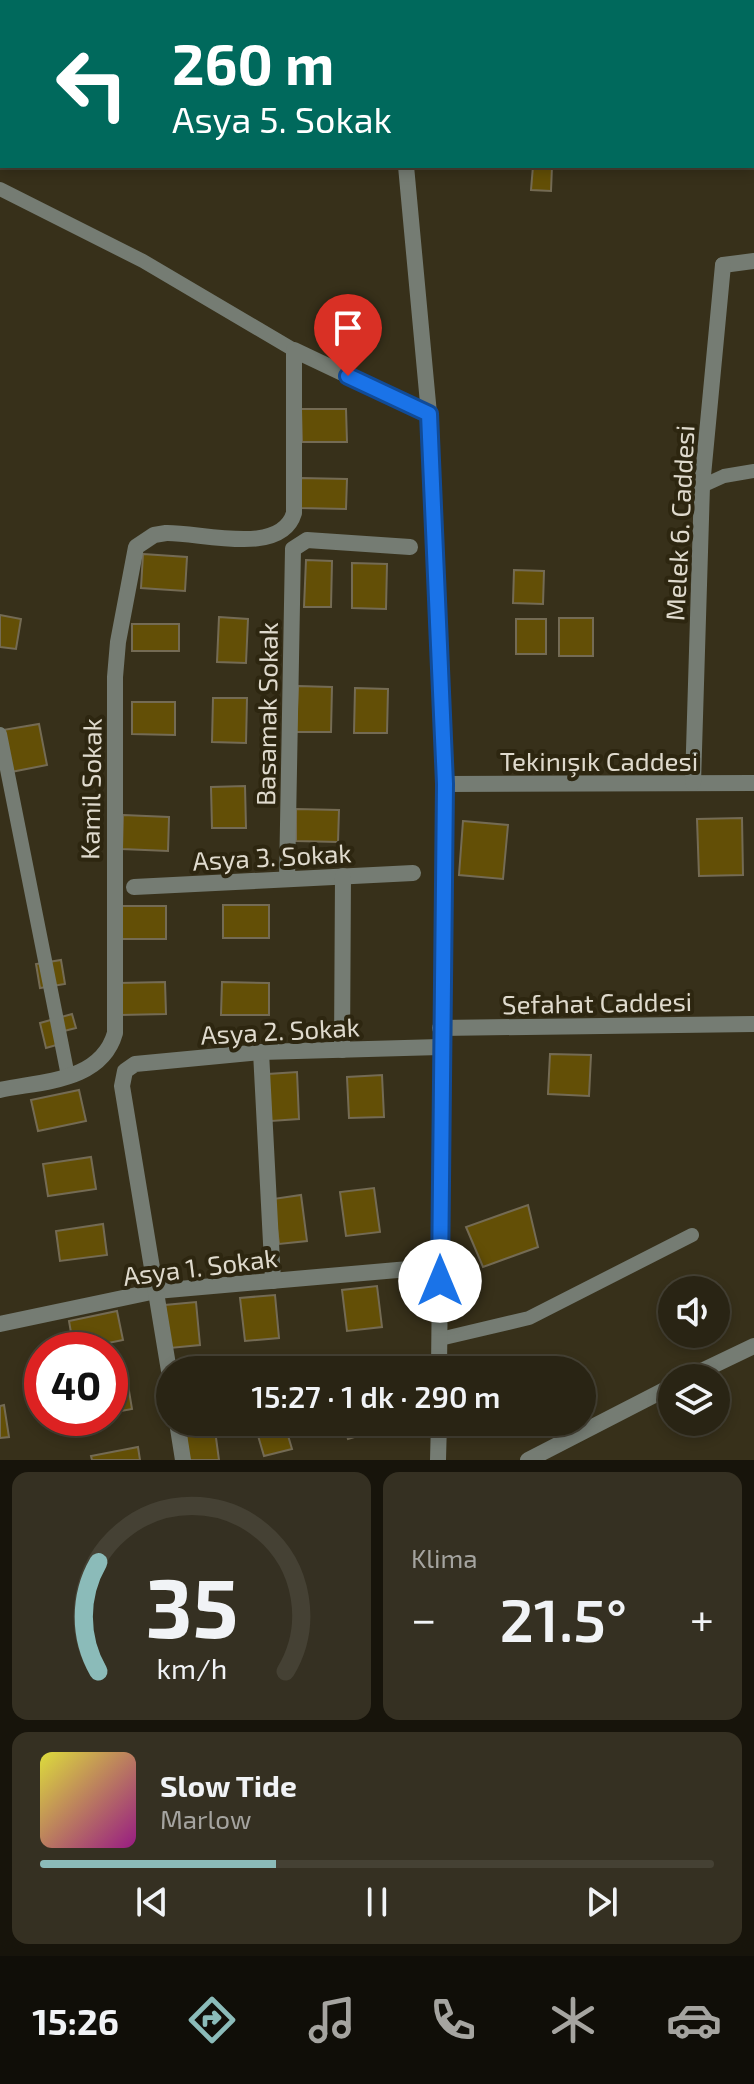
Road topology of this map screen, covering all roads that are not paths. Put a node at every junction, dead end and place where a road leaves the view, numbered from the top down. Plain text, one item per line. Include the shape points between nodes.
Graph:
1 (406, 168) edge
2 (0, 189) edge
3 (754, 261) edge
4 (294, 350) junction
5 (429, 414) junction
6 (754, 471) edge
7 (702, 486) junction
8 (410, 547) dead end
9 (0, 734) edge
10 (693, 783) junction
11 (754, 783) edge
12 (445, 784) junction
13 (413, 873) dead end
14 (343, 876) junction
15 (287, 879) junction
16 (134, 887) dead end
17 (754, 1024) edge
18 (440, 1028) junction
19 (440, 1047) junction
20 (342, 1050) junction
21 (261, 1052) junction
22 (68, 1076) junction
23 (0, 1090) edge
24 (692, 1235) dead end
25 (409, 1269) dead end
26 (273, 1281) junction
27 (156, 1291) junction
28 (0, 1324) edge
29 (440, 1339) junction
30 (754, 1346) edge
31 (167, 1356) edge
32 (439, 1356) edge
33 (716, 1364) edge
34 (658, 1393) edge
35 (179, 1436) edge
36 (439, 1436) edge
37 (183, 1460) edge
38 (438, 1460) edge
39 (528, 1460) edge

1 - 5 street
2 - 4 lane via 143,261
3 - 7 street, Melek 6. Caddesi via 723,265
4 - 5 street
4 - 22 street, Kamil Sokak via 291,521 279,534 259,539 166,533 136,547 115,677 115,1033 111,1048 92,1068
5 - 12 street
6 - 7 lane
7 - 10 street, Melek 6. Caddesi
8 - 15 street, Basamak Sokak via 307,540 293,549
9 - 22 lane
10 - 11 street, Tekinışık Caddesi
10 - 12 street, Tekinışık Caddesi
12 - 18 street
13 - 14 street, Asya 3. Sokak
14 - 15 street, Asya 3. Sokak
14 - 20 street
15 - 16 street, Asya 3. Sokak
17 - 18 street, Sefahat Caddesi
18 - 19 street
19 - 20 street, Asya 2. Sokak
19 - 29 street
20 - 21 street, Asya 2. Sokak
21 - 26 street
21 - 27 street, Asya 2. Sokak via 135,1064 125,1071 122,1086
22 - 23 street
24 - 29 lane via 529,1318
25 - 26 street, Asya 1. Sokak
26 - 27 street, Asya 1. Sokak
27 - 28 street, Asya 1. Sokak
27 - 31 street
29 - 32 street
30 - 33 street
34 - 39 street
35 - 37 street
36 - 38 street

